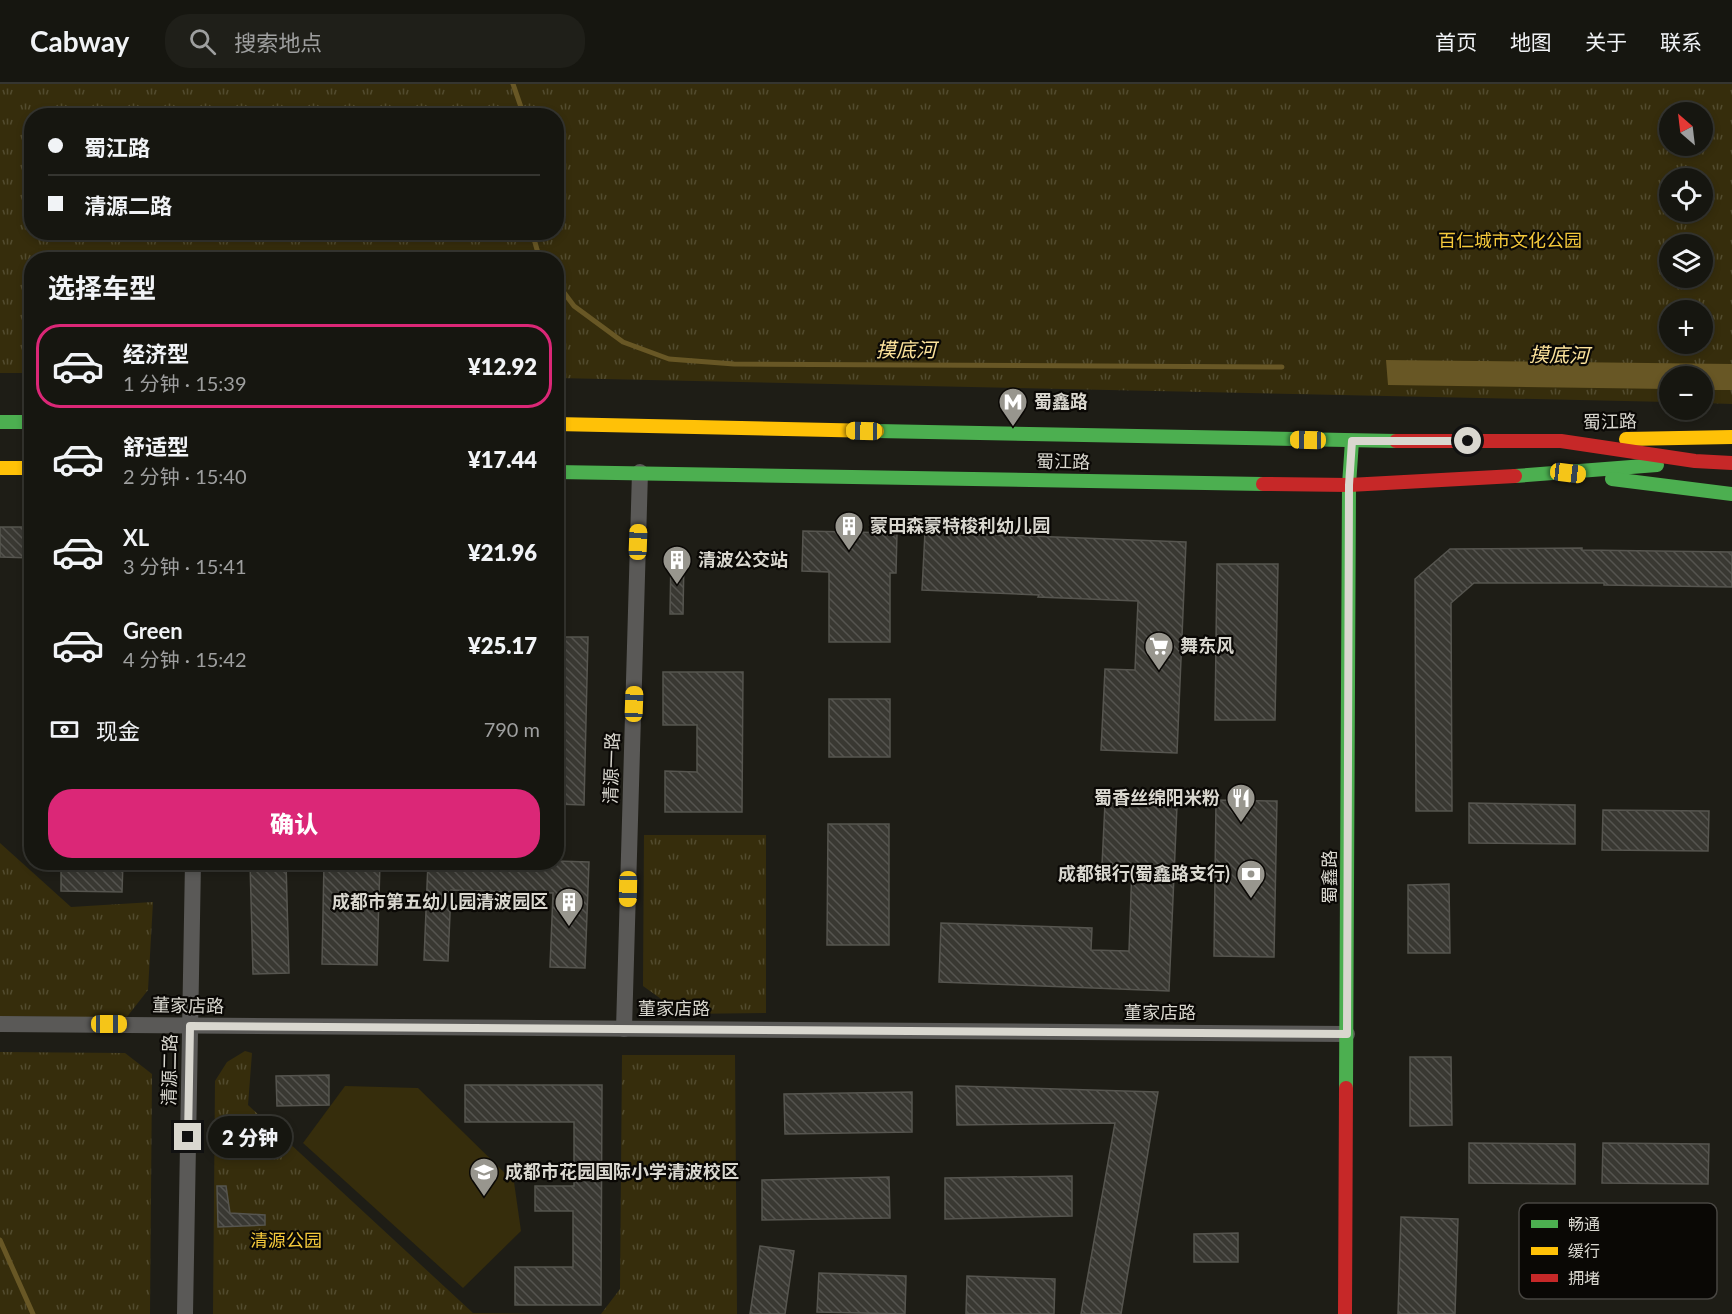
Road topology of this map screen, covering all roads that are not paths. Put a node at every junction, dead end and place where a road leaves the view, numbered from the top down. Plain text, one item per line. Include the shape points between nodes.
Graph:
1 (0, 422) edge
2 (24, 422) edge
3 (564, 424) edge
4 (1732, 437) edge
5 (1352, 441) junction
6 (1561, 441) junction
7 (1695, 461) junction
8 (1732, 463) edge
9 (0, 468) edge
10 (24, 468) edge
11 (564, 472) edge
12 (640, 472) junction
13 (1568, 473) junction
14 (1349, 485) junction
15 (1732, 494) edge
16 (193, 870) edge
17 (0, 1024) edge
18 (190, 1026) junction
19 (624, 1029) junction
20 (1347, 1034) junction
21 (185, 1314) edge
22 (1345, 1314) edge

1 - 2 street
3 - 5 street, 蜀江路
4 - 6 street, 蜀江路
5 - 6 street, 蜀江路
5 - 14 street, 蜀鑫路
6 - 7 street, 蜀江路
7 - 8 street, 蜀江路
7 - 13 street, 蜀江路
9 - 10 street
11 - 12 street, 蜀江路
12 - 14 street, 蜀江路
12 - 19 street, 清源一路
13 - 14 street, 蜀江路
13 - 15 street, 蜀江路
14 - 20 street, 蜀鑫路
16 - 18 street, 清源二路
17 - 18 street, 董家店路
18 - 19 street, 董家店路
18 - 21 street, 清源二路
19 - 20 street, 董家店路
20 - 22 street, 蜀鑫路

